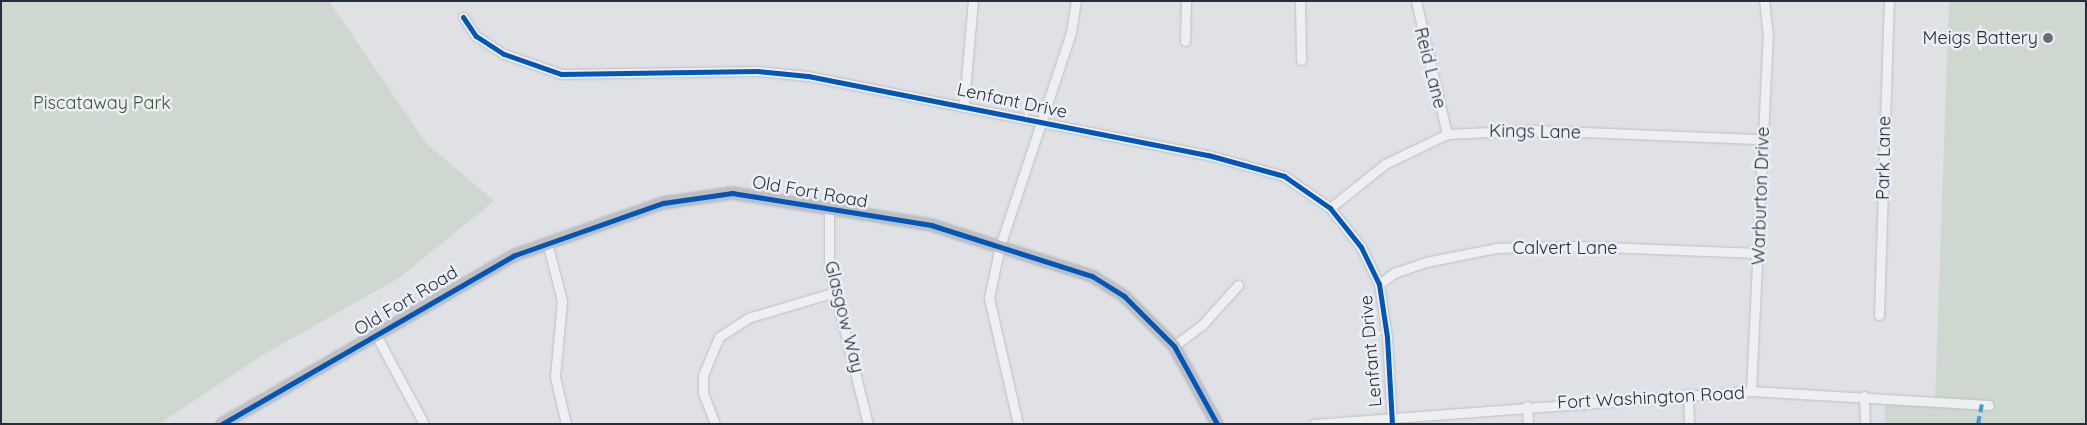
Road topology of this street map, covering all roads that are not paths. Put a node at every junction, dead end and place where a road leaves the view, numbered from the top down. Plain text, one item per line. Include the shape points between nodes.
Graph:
1 (973, 1) edge
2 (1076, 1) edge
3 (1186, 1) edge
4 (1300, 1) edge
5 (1416, 1) edge
6 (1764, 1) edge
7 (1888, 1) edge
8 (463, 17) dead end
9 (1185, 41) dead end
10 (1302, 60) dead end
11 (964, 103) junction
12 (1042, 122) junction
13 (1447, 134) junction
14 (1762, 139) junction
15 (1330, 208) junction
16 (829, 210) junction
17 (547, 242) junction
18 (1000, 246) junction
19 (1758, 253) junction
20 (1379, 284) junction
21 (1238, 285) dead end
22 (835, 292) junction
23 (1879, 315) dead end
24 (376, 335) junction
25 (1174, 346) junction
26 (1751, 391) junction
27 (1688, 394) junction
28 (1864, 396) junction
29 (1989, 405) dead end
30 (1527, 406) junction
31 (1391, 420) edge
32 (222, 424) edge
33 (424, 424) edge
34 (566, 424) edge
35 (715, 424) edge
36 (868, 424) edge
37 (1018, 424) edge
38 (1217, 424) edge
39 (1314, 424) edge
40 (1528, 424) edge
41 (1689, 424) edge
42 (1864, 424) edge

1 - 11 street
2 - 12 street via 1071,32
3 - 9 street
4 - 10 street
5 - 13 street, Reid Lane
6 - 14 street, Warburton Drive via 1768,37
7 - 23 street, Park Lane
8 - 11 street, Lenfant Drive via 476,36 504,54 561,74 757,71
11 - 12 street, Lenfant Drive
12 - 15 street, Lenfant Drive via 1239,161 1284,176
12 - 18 street
13 - 14 street, Kings Lane via 1534,130
13 - 15 street, Kings Lane via 1385,164
14 - 19 street, Warburton Drive
15 - 20 street, Lenfant Drive via 1361,247
16 - 17 main road, Old Fort Road via 748,195 711,194 663,203
16 - 18 main road, Old Fort Road via 930,225
16 - 22 street, Glasgow Way via 829,268
17 - 24 main road, Old Fort Road via 472,277
17 - 34 street via 562,301 555,377
18 - 25 main road, Old Fort Road via 1092,276 1124,296
18 - 37 street via 989,298
19 - 20 street, Calvert Lane via 1578,246 1496,248 1426,262
19 - 26 street, Warburton Drive
20 - 31 street, Lenfant Drive via 1387,337
21 - 25 street via 1207,320
22 - 35 street via 748,318 719,337 703,375
22 - 36 street, Glasgow Way
24 - 32 main road, Old Fort Road
24 - 33 street
25 - 38 main road, Old Fort Road
26 - 27 street, Fort Washington Road
26 - 28 street, Fort Washington Road
27 - 30 street, Fort Washington Road
27 - 41 street
28 - 29 street, Fort Washington Road
28 - 42 street
30 - 31 street, Fort Washington Road
30 - 40 street
31 - 39 street, Fort Washington Road

